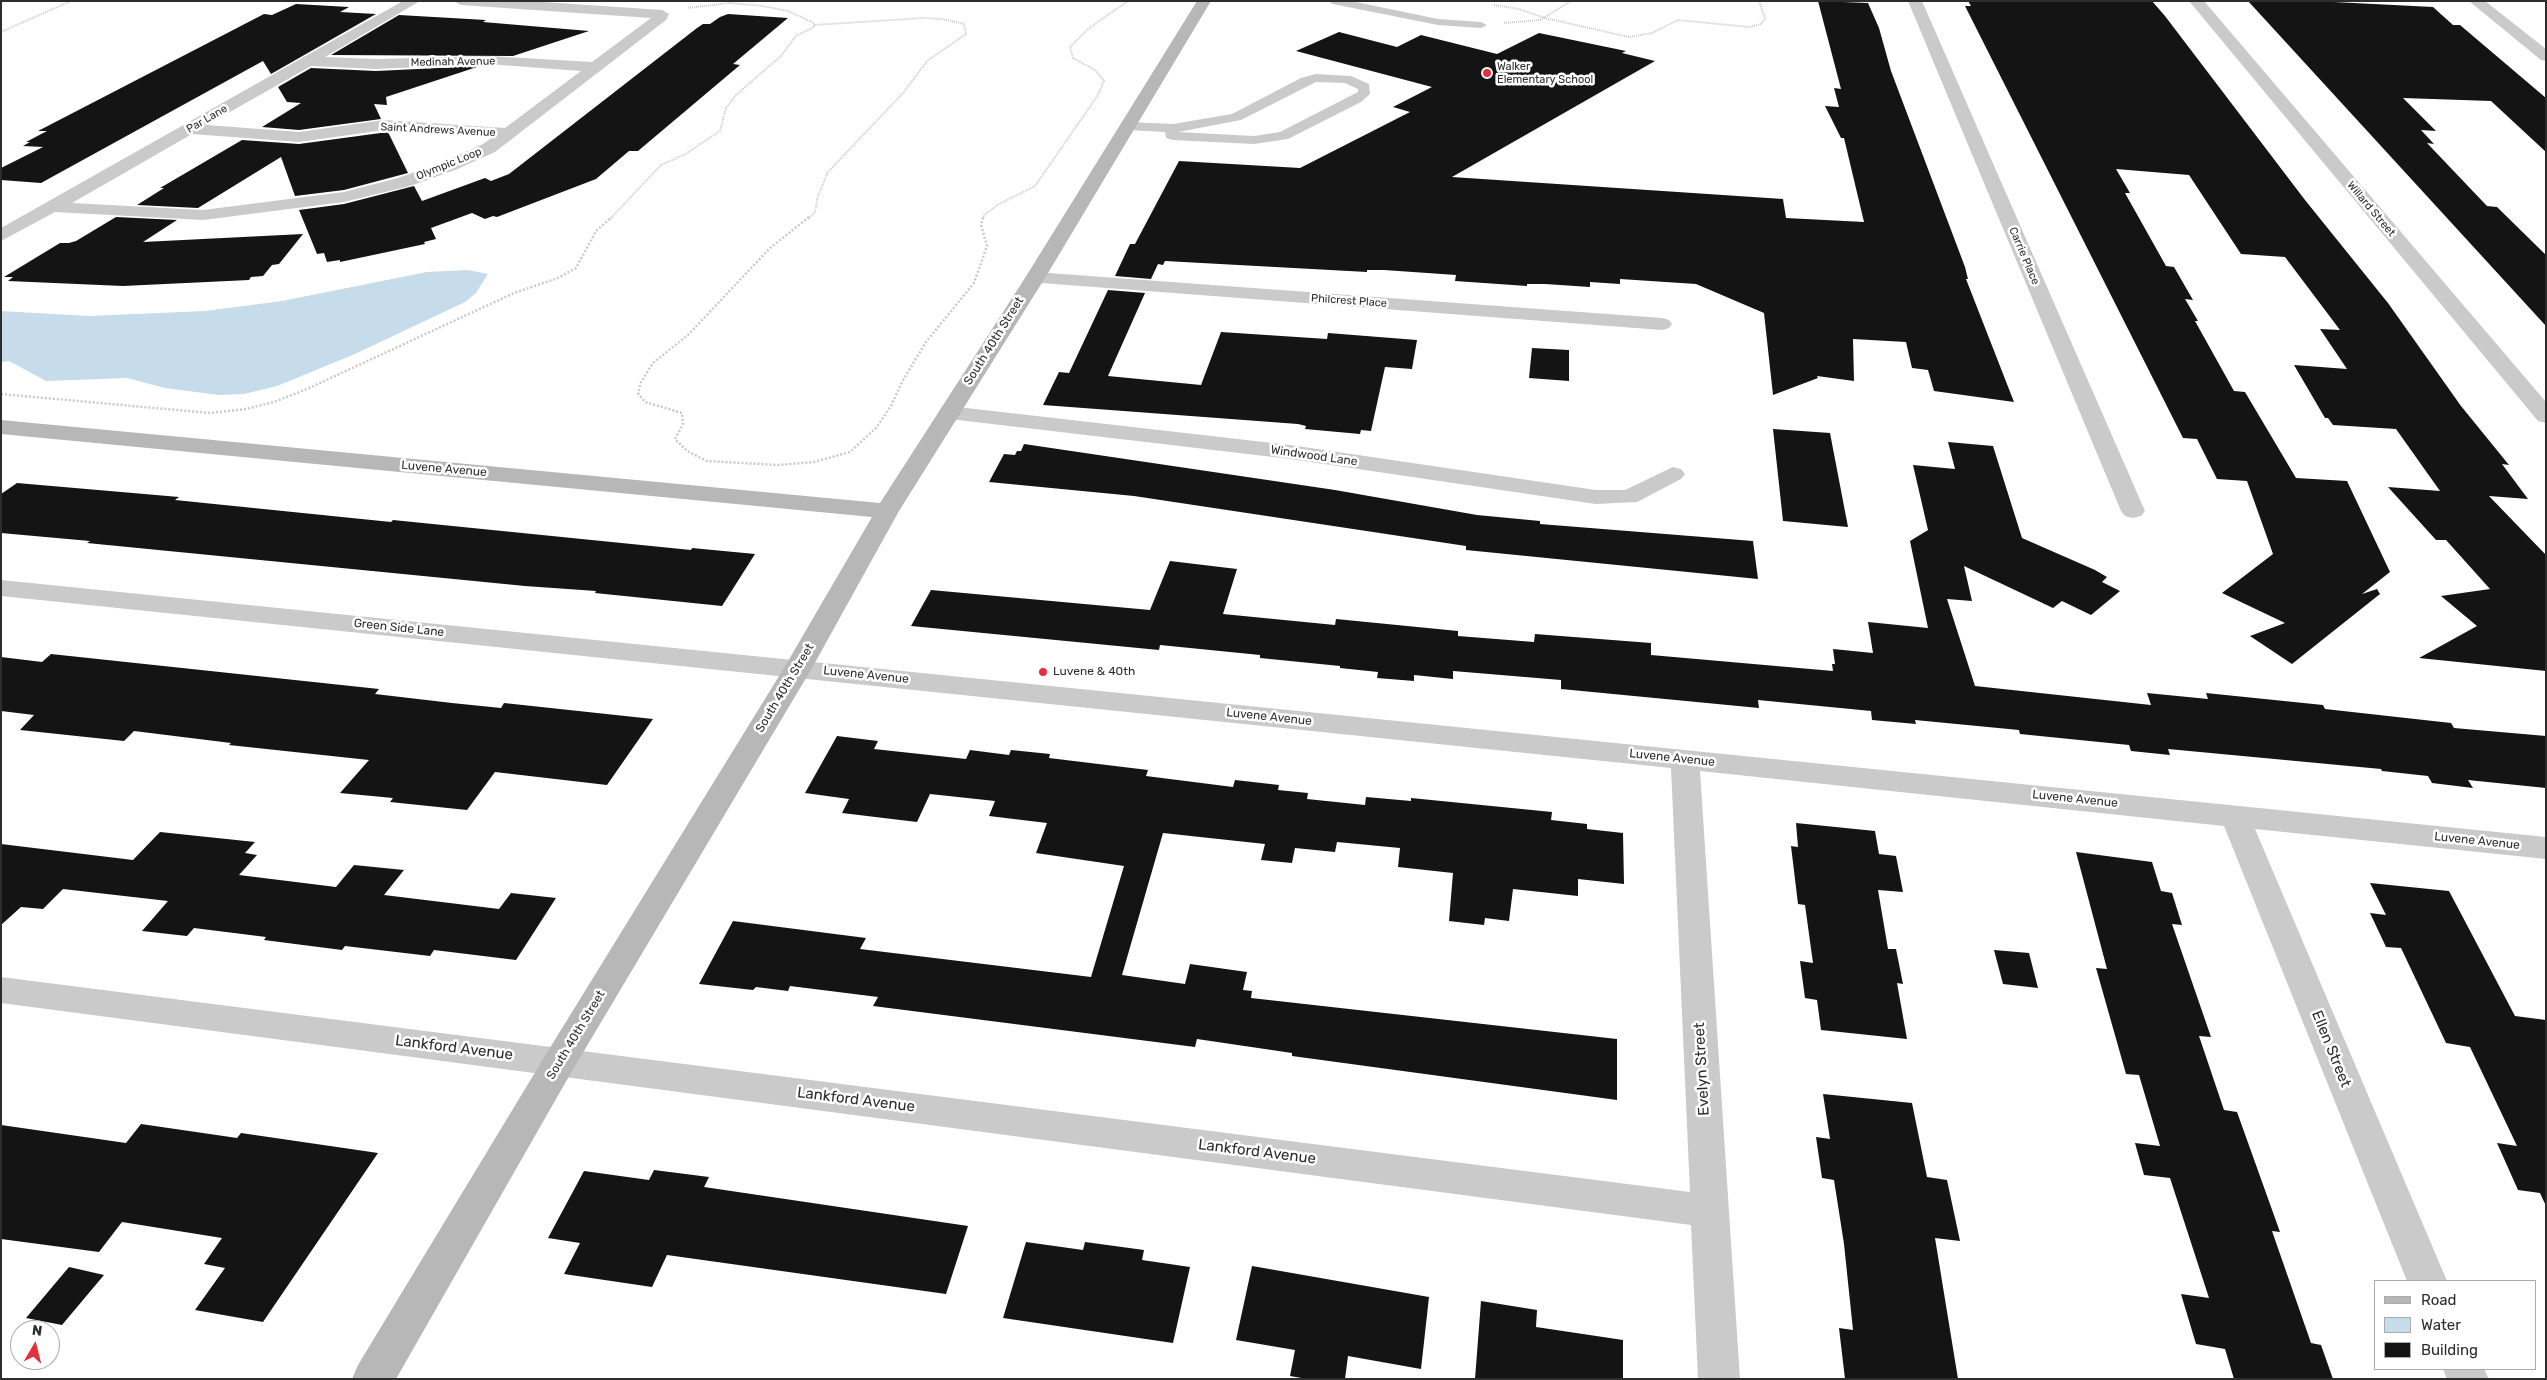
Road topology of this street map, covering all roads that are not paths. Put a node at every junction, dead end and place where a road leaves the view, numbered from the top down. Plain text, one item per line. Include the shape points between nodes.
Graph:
1 (413, 1) edge
2 (461, 1) edge
3 (1204, 1) edge
4 (1333, 1) edge
5 (1914, 1) edge
6 (2196, 1) edge
7 (2476, 1) edge
8 (1481, 25) road end
9 (2546, 57) edge
10 (310, 61) junction
11 (596, 67) junction
12 (1128, 126) junction
13 (1173, 128) junction
14 (188, 129) junction
15 (508, 133) junction
16 (53, 207) junction
17 (1, 236) edge
18 (1035, 278) junction
19 (1662, 324) dead end
20 (949, 413) junction
21 (2546, 416) edge
22 (1, 427) edge
23 (1673, 474) dead end
24 (2133, 511) dead end
25 (887, 512) junction
26 (1, 588) edge
27 (798, 668) junction
28 (1685, 760) junction
29 (2235, 816) junction
30 (2546, 848) edge
31 (1, 990) edge
32 (560, 1061) junction
33 (1710, 1211) junction
34 (2428, 1280) edge
35 (373, 1379) edge
36 (1719, 1379) edge

1 - 10 street, Par Lane
2 - 11 street, Olympic Loop via 662,14
3 - 12 street, South 40th Street
4 - 8 lane via 1438,22
5 - 24 street, Carrie Place
6 - 21 street, Willard Street
7 - 9 street
10 - 11 street, Medinah Avenue via 376,64 488,60
10 - 14 street, Par Lane
11 - 15 street, Olympic Loop
12 - 13 lane
12 - 18 street, South 40th Street
13 - 13 lane via 1170,135 1173,136 1254,140 1283,136 1356,99 1364,94 1366,87 1347,79 1316,78 1236,117
14 - 15 street, Saint Andrews Avenue via 299,137 384,125
14 - 16 street, Par Lane
15 - 16 street, Olympic Loop via 489,148 449,166 404,182 334,199 179,216
16 - 17 street, Par Lane
18 - 19 street, Philcrest Place
18 - 20 street, South 40th Street
20 - 23 street, Windwood Lane via 1290,452 1596,497 1629,496
20 - 25 street, South 40th Street
22 - 25 street, Luvene Avenue
25 - 27 street, South 40th Street
26 - 27 street, Green Side Lane
27 - 28 street, Luvene Avenue
27 - 32 street, South 40th Street
28 - 29 street, Luvene Avenue
28 - 33 street, Evelyn Street
29 - 30 street, Luvene Avenue
29 - 34 street, Ellen Street
31 - 32 street, Lankford Avenue
32 - 33 street, Lankford Avenue
32 - 35 street, South 40th Street
33 - 36 street, Evelyn Street

